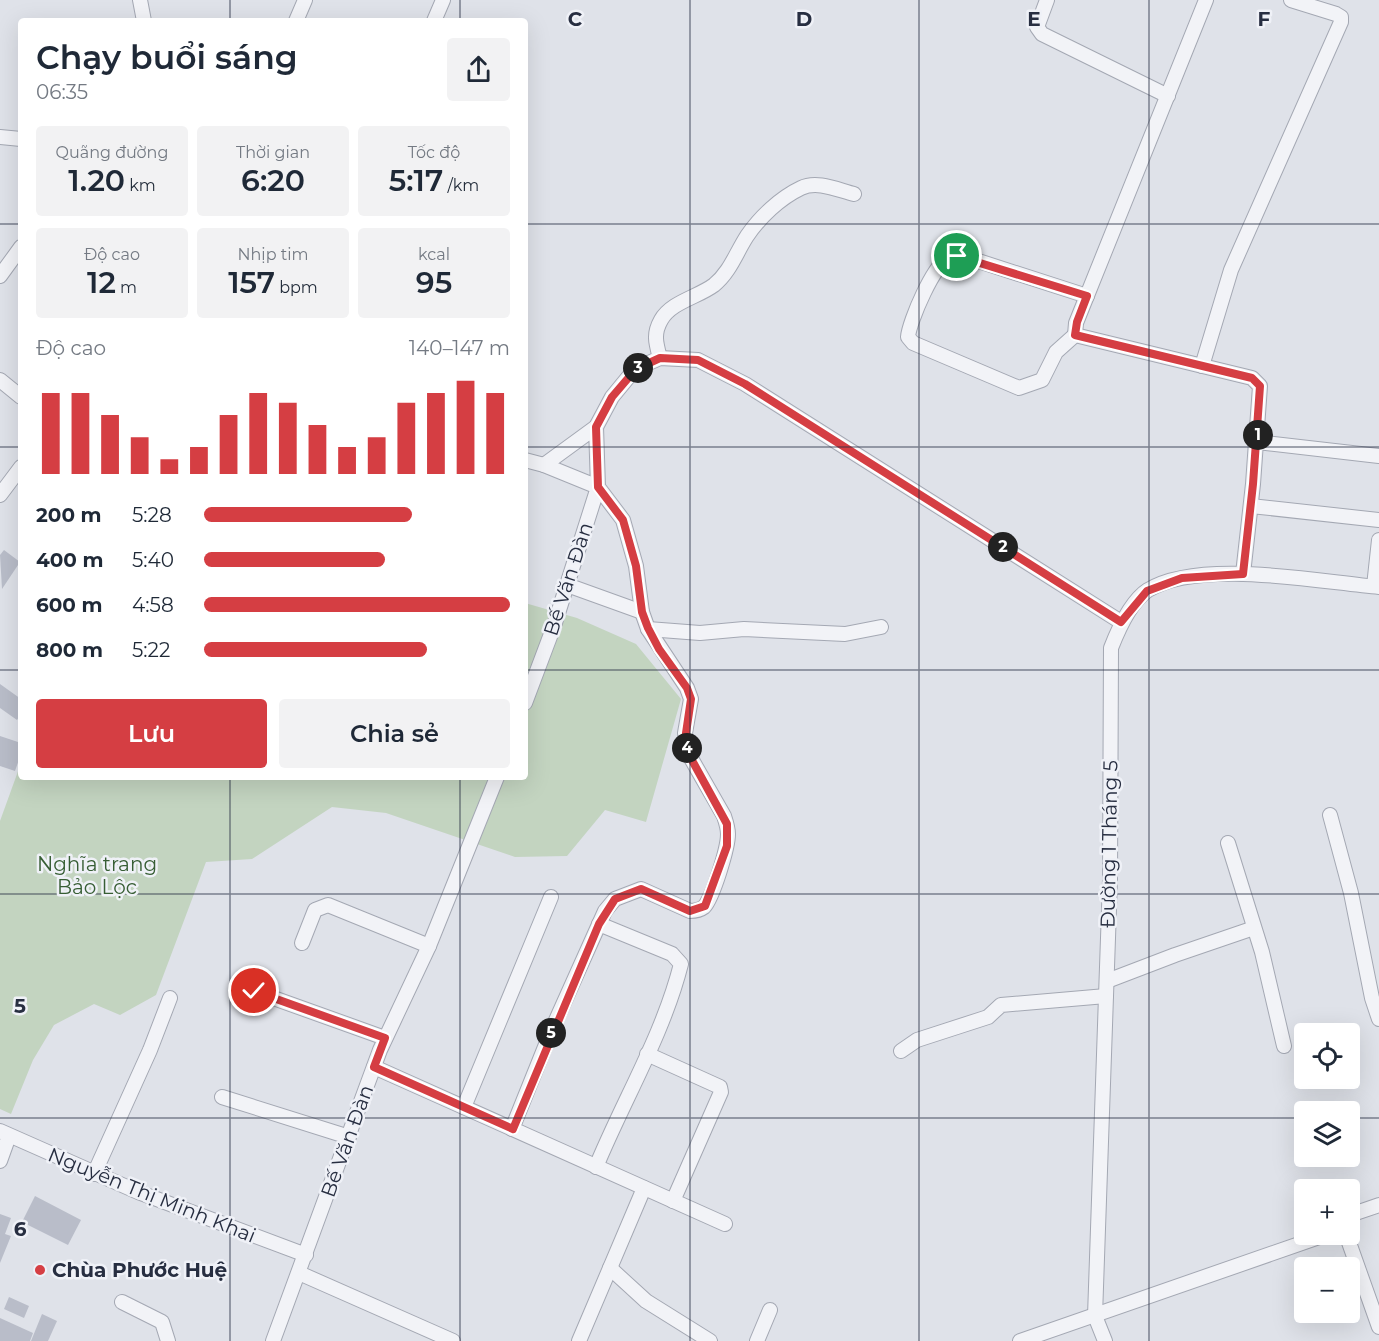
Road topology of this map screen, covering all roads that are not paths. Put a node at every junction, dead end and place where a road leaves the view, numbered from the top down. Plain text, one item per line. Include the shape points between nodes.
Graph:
1 (141, 0) edge
2 (305, 0) edge
3 (443, 0) edge
4 (1047, 0) edge
5 (1206, 0) edge
6 (1291, 0) edge
7 (144, 18) edge
8 (297, 18) edge
9 (435, 18) edge
10 (1168, 96) junction
11 (0, 137) edge
12 (18, 139) edge
13 (854, 194) dead end
14 (18, 251) edge
15 (0, 276) edge
16 (1087, 296) junction
17 (1075, 335) junction
18 (660, 358) junction
19 (1202, 366) junction
20 (0, 380) edge
21 (18, 395) edge
22 (596, 427) junction
23 (1257, 442) junction
24 (1379, 456) edge
25 (528, 461) edge
26 (544, 465) junction
27 (18, 471) edge
28 (598, 487) junction
29 (0, 495) edge
30 (1251, 506) junction
31 (1379, 520) edge
32 (1379, 540) edge
33 (1243, 574) junction
34 (567, 585) junction
35 (1377, 587) edge
36 (642, 612) junction
37 (1121, 622) junction
38 (881, 627) dead end
39 (648, 628) junction
40 (528, 695) edge
41 (496, 780) edge
42 (1330, 814) dead end
43 (1228, 843) dead end
44 (551, 897) dead end
45 (599, 924) junction
46 (1254, 928) junction
47 (302, 943) dead end
48 (429, 946) junction
49 (1107, 981) junction
50 (254, 991) dead end
51 (1106, 996) junction
52 (170, 998) dead end
53 (1379, 1019) edge
54 (385, 1038) junction
55 (1284, 1046) dead end
56 (901, 1051) dead end
57 (647, 1054) junction
58 (374, 1067) junction
59 (222, 1096) dead end
60 (464, 1107) junction
61 (513, 1129) junction
62 (4, 1134) edge
63 (349, 1137) junction
64 (0, 1161) edge
65 (597, 1167) junction
66 (94, 1174) junction
67 (644, 1188) junction
68 (673, 1201) junction
69 (1379, 1205) edge
70 (1360, 1212) edge
71 (725, 1224) dead end
72 (1297, 1245) edge
73 (1350, 1245) edge
74 (306, 1254) junction
75 (610, 1268) junction
76 (299, 1273) junction
77 (122, 1302) dead end
78 (770, 1310) dead end
79 (1095, 1316) junction
80 (1378, 1321) edge
81 (168, 1341) edge
82 (273, 1341) edge
83 (453, 1341) edge
84 (579, 1341) edge
85 (710, 1341) edge
86 (757, 1341) edge
87 (1020, 1341) edge
88 (1105, 1341) edge

1 - 7 street
2 - 8 street
3 - 9 street
4 - 10 street via 1037,27 1041,34
5 - 10 street
6 - 19 street via 1341,16 1341,22 1231,270
10 - 16 street
11 - 12 street
13 - 18 street via 816,184 802,187 782,200 761,218 725,274 662,317 654,338
14 - 15 street
16 - 17 street
16 - 17 street via 969,258 951,256 928,287 909,326 908,337 913,343 1019,388 1042,380 1056,352
17 - 19 street
18 - 22 street via 636,369 612,397
18 - 37 street via 698,360 745,384
19 - 23 street via 1252,378 1260,386
20 - 21 street
22 - 26 street
22 - 28 street, Bế Văn Đàn
23 - 24 street
23 - 30 street
25 - 26 street
26 - 28 street
27 - 29 street
28 - 34 street, Bế Văn Đàn
28 - 36 street via 623,520 636,566
30 - 31 street
30 - 33 street
32 - 35 street
33 - 35 street, Đường 1 Tháng 5
33 - 37 street, Đường 1 Tháng 5 via 1182,578 1147,591
34 - 36 street
34 - 40 street, Bế Văn Đàn
36 - 39 street
37 - 49 street, Đường 1 Tháng 5 via 1111,648
38 - 39 street via 844,633 744,628 700,633
39 - 45 street via 687,688 691,711 685,742 693,766 724,816 727,846 709,897 698,910 690,911 641,889 615,899
41 - 48 street, Bế Văn Đàn
42 - 53 street
43 - 46 street
44 - 60 street
45 - 57 street via 672,954 681,964
45 - 61 street
46 - 49 street
46 - 55 street
47 - 48 street via 315,910 328,905
48 - 54 street, Bế Văn Đàn
49 - 51 street, Đường 1 Tháng 5
50 - 54 street
51 - 56 street via 1001,1005 988,1017 917,1040
51 - 79 street, Đường 1 Tháng 5
52 - 66 street
54 - 58 street, Bế Văn Đàn
57 - 65 street
57 - 68 street via 720,1087 721,1092
58 - 60 street
58 - 63 street, Bế Văn Đàn
59 - 63 street
60 - 61 street
61 - 65 street
62 - 64 street
62 - 66 street, Nguyễn Thị Minh Khai
63 - 74 street, Bế Văn Đàn
65 - 67 street
66 - 74 street, Nguyễn Thị Minh Khai
67 - 68 street
67 - 75 street
68 - 71 street
69 - 70 street
72 - 79 street
73 - 80 street
74 - 76 street, Bế Văn Đàn
75 - 84 street
75 - 85 street via 646,1301
76 - 82 street, Bế Văn Đàn
76 - 83 street
77 - 81 street via 162,1322
78 - 86 street
79 - 87 street
79 - 88 street, Đường 1 Tháng 5

